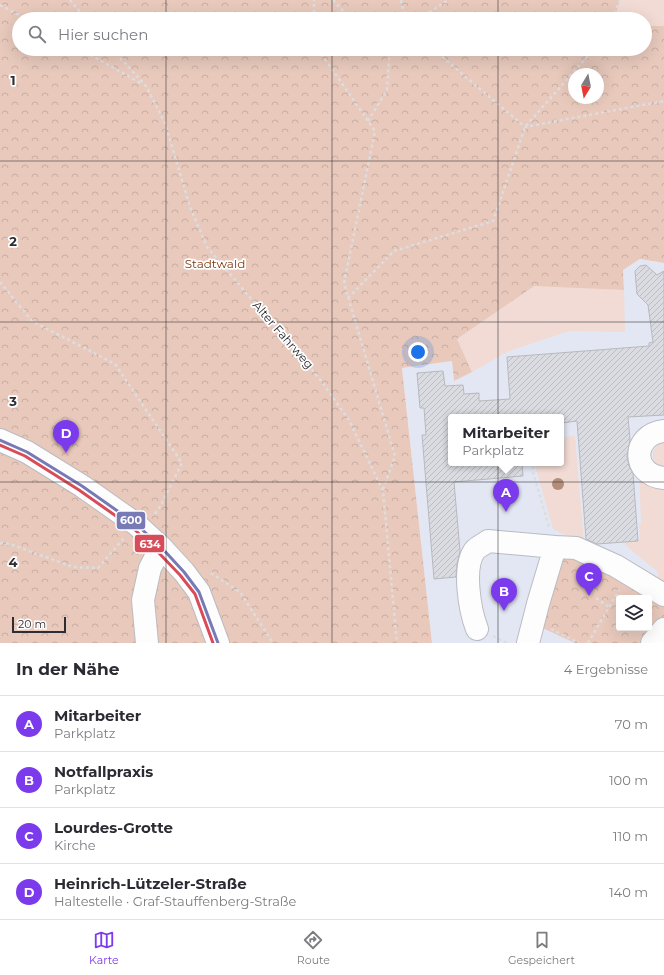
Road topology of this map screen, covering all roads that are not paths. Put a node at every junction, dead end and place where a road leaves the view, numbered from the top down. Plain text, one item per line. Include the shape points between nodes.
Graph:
1 (664, 431) edge
2 (0, 440) edge
3 (664, 478) edge
4 (161, 546) junction
5 (555, 547) junction
6 (664, 595) edge
7 (477, 629) dead end
8 (664, 629) edge
9 (147, 643) edge
10 (218, 643) edge
11 (528, 643) edge
12 (652, 643) edge

1 - 3 street via 650,435 644,440 639,454 644,469 656,478
2 - 4 street via 28,452 82,486 136,524
4 - 9 street via 150,568 143,600
4 - 10 street via 199,592
5 - 6 street via 576,548 629,574
5 - 7 street via 488,541 475,551 469,564 469,588
5 - 11 street
8 - 12 street

